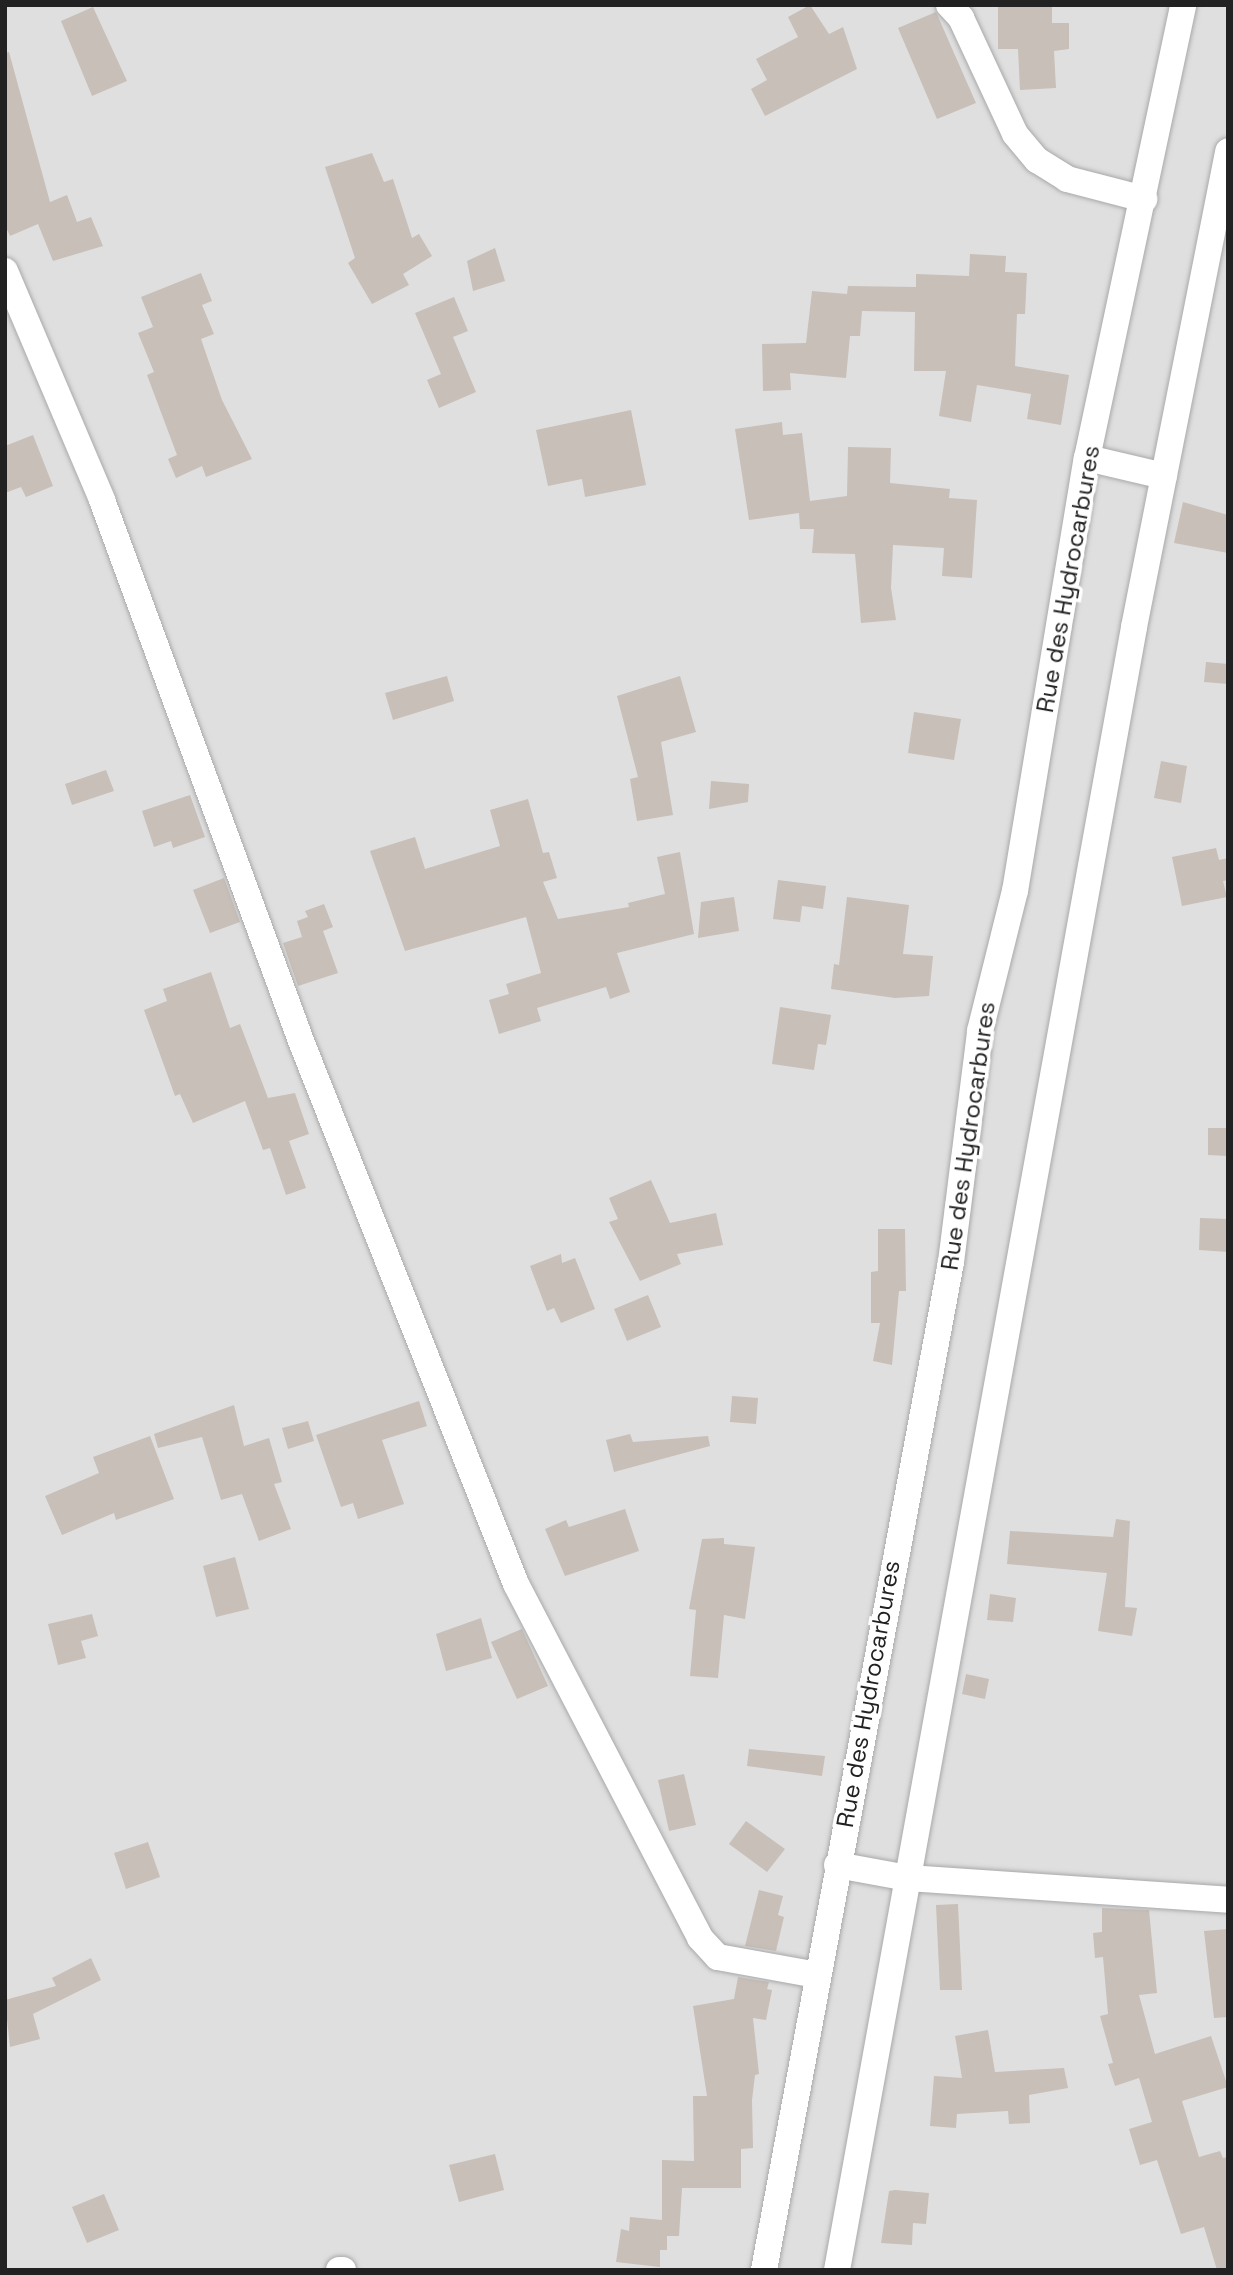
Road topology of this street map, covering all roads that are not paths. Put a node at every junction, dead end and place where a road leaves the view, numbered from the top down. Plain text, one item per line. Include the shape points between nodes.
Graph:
1 (949, 5) edge
2 (1183, 5) edge
3 (1228, 151) edge
4 (1144, 199) junction
5 (5, 271) edge
6 (1087, 458) junction
7 (1164, 476) junction
8 (837, 1865) junction
9 (908, 1878) junction
10 (1228, 1900) edge
11 (817, 1975) junction
12 (764, 2270) edge
13 (837, 2270) edge

1 - 4 street via 961,18 1015,134 1037,160 1067,178
2 - 4 street, Rue des Hydrocarbures
3 - 7 street
4 - 6 street, Rue des Hydrocarbures
5 - 11 street via 102,500 301,1041 516,1584 700,1938 718,1956
6 - 7 street
6 - 8 street, Rue des Hydrocarbures via 1014,891 980,1031 951,1262
7 - 9 street
8 - 9 street
8 - 11 street, Rue des Hydrocarbures
9 - 10 street
9 - 13 street
11 - 12 street, Rue des Hydrocarbures

